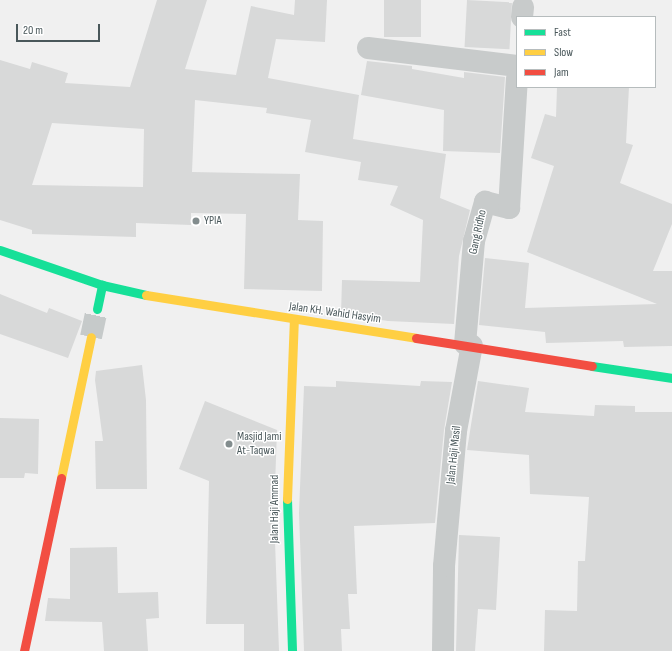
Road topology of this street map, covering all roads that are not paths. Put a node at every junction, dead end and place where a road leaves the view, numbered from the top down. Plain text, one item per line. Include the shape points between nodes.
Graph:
1 (368, 48) dead end
2 (516, 66) edge
3 (516, 88) edge
4 (0, 250) edge
5 (102, 285) junction
6 (97, 309) tunnel mouth
7 (294, 320) junction
8 (91, 338) tunnel mouth
9 (469, 344) junction
10 (672, 378) edge
11 (24, 651) edge
12 (292, 651) edge
13 (443, 651) edge

1 - 2 street
3 - 9 street, Gang Ridho via 509,208 485,202 474,241
4 - 5 street, Jalan KH. Wahid Hasyim
5 - 6 street
5 - 7 street, Jalan KH. Wahid Hasyim via 158,298
7 - 9 street, Jalan KH. Wahid Hasyim
7 - 12 street, Jalan Haji Ammad via 286,513
8 - 11 street
9 - 10 street, Jalan KH. Wahid Hasyim
9 - 13 street, Jalan Haji Masil via 456,431 444,566

